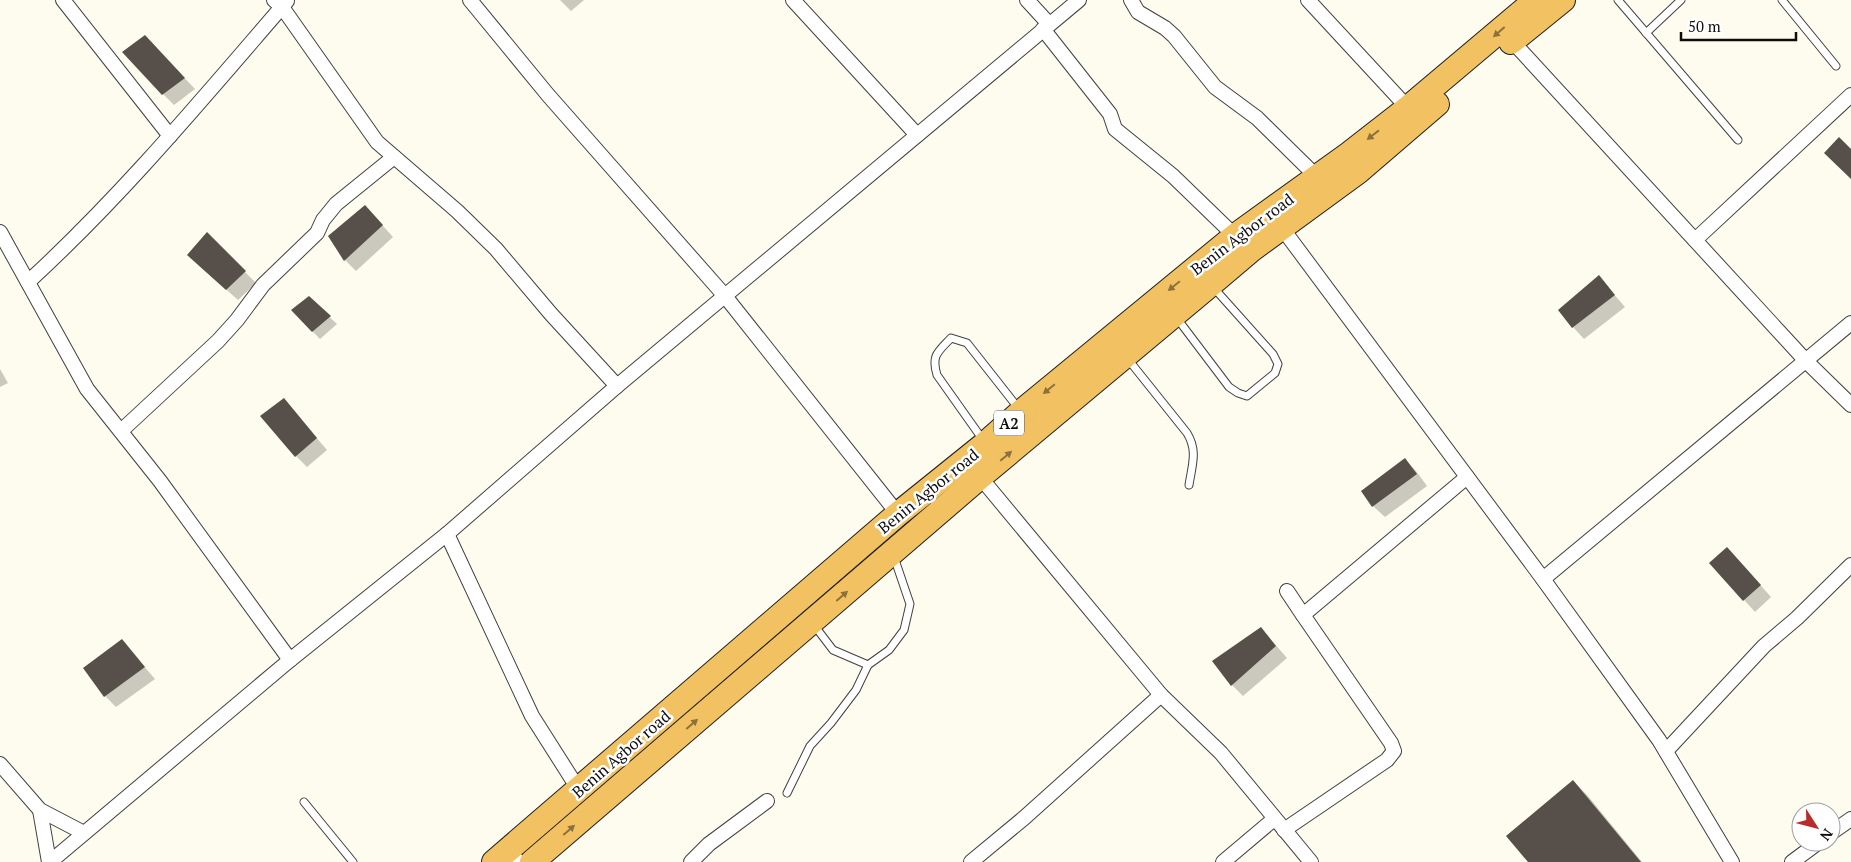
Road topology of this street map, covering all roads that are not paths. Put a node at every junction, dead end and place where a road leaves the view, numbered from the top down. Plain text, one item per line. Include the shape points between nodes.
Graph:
1 (63, 0) edge
2 (470, 0) edge
3 (793, 0) edge
4 (1028, 0) edge
5 (1079, 0) edge
6 (1131, 0) edge
7 (1308, 0) edge
8 (1536, 0) edge
9 (1563, 0) edge
10 (1618, 0) edge
11 (1681, 0) edge
12 (1782, 0) edge
13 (281, 2) edge
14 (1046, 26) junction
15 (1646, 33) junction
16 (1512, 41) junction
17 (1836, 66) dead end
18 (1851, 95) edge
19 (1408, 108) junction
20 (917, 135) junction
21 (170, 136) junction
22 (1738, 140) dead end
23 (394, 157) junction
24 (1317, 178) junction
25 (1282, 228) junction
26 (0, 232) edge
27 (1236, 236) junction
28 (1695, 240) junction
29 (28, 282) junction
30 (1211, 284) junction
31 (725, 296) junction
32 (1174, 315) junction
33 (1851, 324) edge
34 (1125, 356) junction
35 (1806, 362) junction
36 (617, 386) junction
37 (1851, 405) edge
38 (1021, 412) junction
39 (121, 431) junction
40 (985, 444) junction
41 (980, 477) junction
42 (1468, 477) junction
43 (1189, 485) dead end
44 (898, 514) junction
45 (447, 534) junction
46 (892, 552) junction
47 (1851, 565) edge
48 (1543, 579) junction
49 (1287, 591) dead end
50 (1303, 615) junction
51 (812, 622) junction
52 (290, 660) junction
53 (868, 665) junction
54 (1161, 695) junction
55 (1666, 751) junction
56 (0, 764) edge
57 (579, 790) junction
58 (787, 793) dead end
59 (767, 801) dead end
60 (304, 802) dead end
61 (40, 810) junction
62 (1274, 819) junction
63 (1284, 830) junction
64 (84, 834) junction
65 (1806, 852) edge
66 (507, 858) edge
67 (49, 862) edge
68 (353, 862) edge
69 (532, 862) edge
70 (690, 862) edge
71 (971, 862) edge
72 (1223, 862) edge
73 (1311, 862) edge
74 (1732, 862) edge
75 (1792, 862) edge

1 - 21 street
2 - 31 street via 548,95
3 - 20 street
4 - 14 street
5 - 14 street
6 - 24 street via 1138,12 1174,36 1216,87 1257,118
7 - 19 street
8 -> 19 highway, Benin Agbor road / A2
9 - 16 highway, Benin Agbor road / A2
10 - 15 lane
11 - 15 lane
12 - 17 lane
13 - 21 street
13 - 23 street via 377,142
14 - 20 street
14 - 27 street via 1110,114 1115,129 1173,176
15 - 22 lane
16 - 25 highway, Benin Agbor road / A2 via 1358,171
16 - 28 street
18 - 28 street
19 -> 24 highway, Benin Agbor road / A2
20 - 31 street
21 - 29 street via 65,248
23 - 36 street via 496,249
23 - 39 street via 336,204 316,233 263,285 218,341
24 - 27 highway, Benin Agbor road / A2
25 - 30 highway, Benin Agbor road / A2
25 - 42 street
26 - 29 street
27 -> 38 highway, Benin Agbor road / A2
28 - 35 street
29 - 39 street via 87,389
30 - 32 highway, Benin Agbor road / A2
30 - 32 lane via 1273,354 1278,364 1274,373 1247,396 1229,387
31 - 36 street
31 - 44 street
32 - 34 highway, Benin Agbor road / A2
33 - 35 street
41 -> 34 highway, Benin Agbor road / A2
34 - 43 lane via 1193,443
35 - 37 street
35 - 48 street
36 - 45 street
38 - 40 highway, Benin Agbor road / A2
38 - 40 lane via 967,344 951,338 935,356 937,375
39 - 52 street
40 - 44 highway, Benin Agbor road / A2
41 - 46 highway, Benin Agbor road / A2
41 - 54 street
42 - 48 street
42 - 50 street
44 - 57 highway, Benin Agbor road / A2
45 - 52 street
45 - 57 street via 532,716
51 -> 46 highway, Benin Agbor road / A2
46 - 53 lane via 910,604 904,630 889,650
47 - 55 street via 1764,646
48 - 55 street
49 - 50 street
50 - 63 street via 1394,751 1387,760
51 - 53 lane via 833,650
69 -> 51 highway, Benin Agbor road / A2
52 - 64 street
53 - 58 lane via 856,690 810,746
54 - 62 street via 1221,753
54 - 71 street
55 - 74 street
56 - 61 street
57 - 66 highway, Benin Agbor road / A2
59 - 70 street
60 - 68 lane
61 - 64 street
61 - 67 street
62 - 63 street
62 - 72 street
63 - 73 street
64 - 67 street
65 - 75 street

